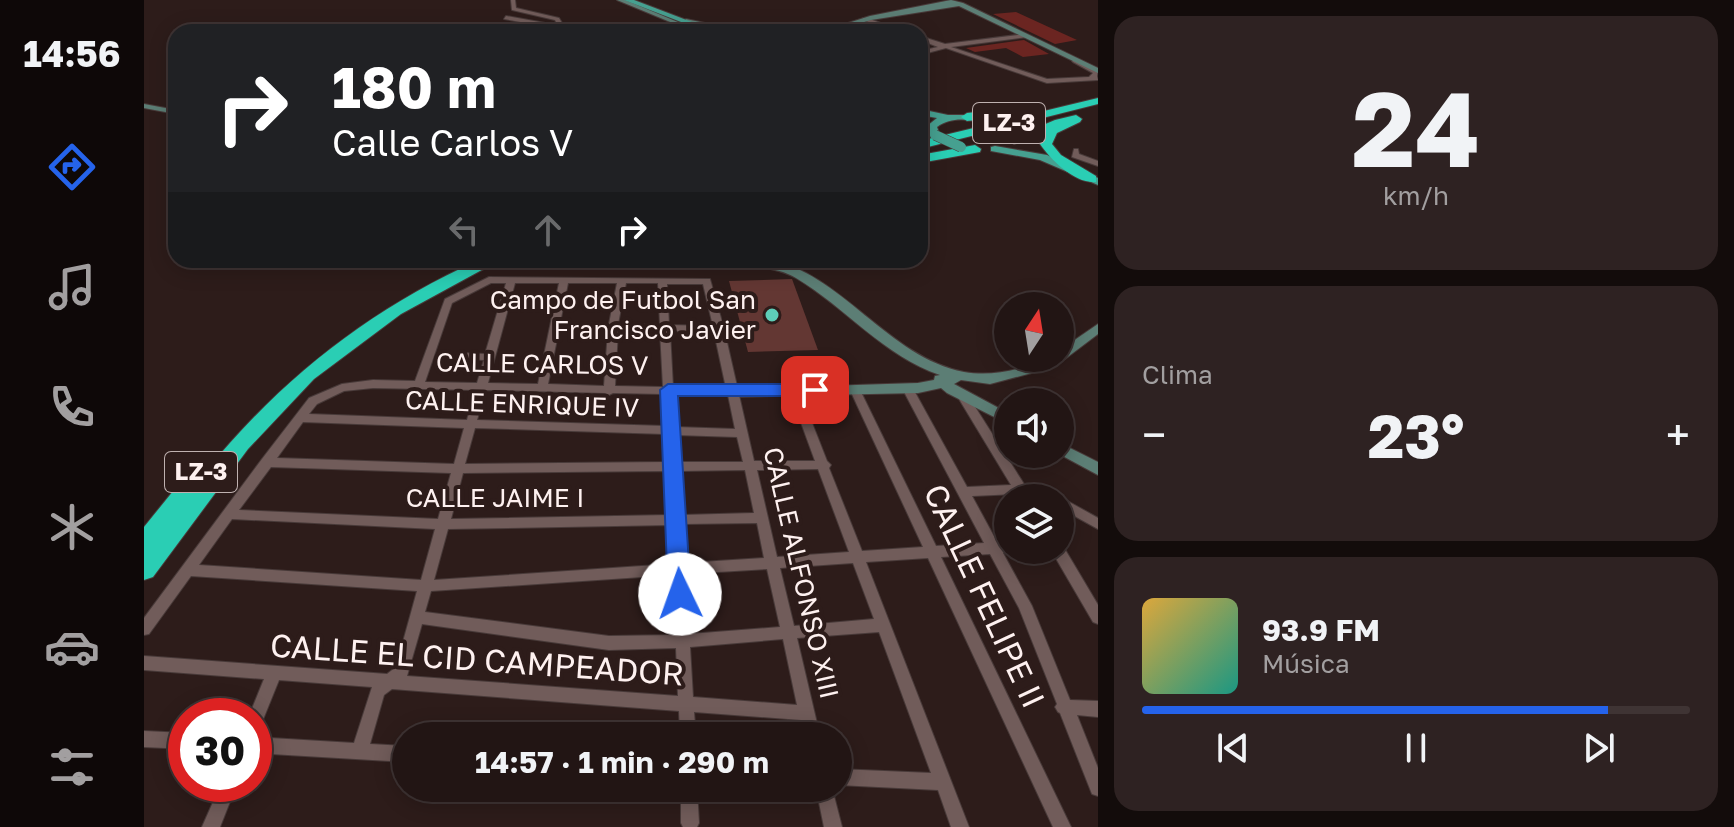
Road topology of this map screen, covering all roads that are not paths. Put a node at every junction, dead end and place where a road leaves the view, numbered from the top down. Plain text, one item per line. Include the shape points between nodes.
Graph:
1 (513, 0) edge
2 (625, 0) edge
3 (958, 1) edge
4 (506, 18) dead end
5 (865, 19) junction
6 (544, 24) edge
7 (551, 24) edge
8 (684, 24) edge
9 (690, 24) edge
10 (849, 24) edge
11 (878, 24) edge
12 (1025, 36) junction
13 (928, 40) edge
14 (943, 45) junction
15 (928, 50) edge
16 (1075, 61) junction
17 (1098, 71) edge
18 (1089, 77) junction
19 (1098, 78) edge
20 (1098, 104) edge
21 (144, 106) edge
22 (168, 110) edge
23 (928, 115) edge
24 (952, 117) junction
25 (967, 117) junction
26 (1076, 119) junction
27 (930, 129) edge
28 (1013, 139) junction
29 (928, 145) edge
30 (968, 148) junction
31 (995, 149) junction
32 (1076, 150) dead end
33 (1025, 152) junction
34 (1098, 156) edge
35 (928, 157) edge
36 (1088, 161) junction
37 (1098, 164) edge
38 (1094, 181) edge
39 (458, 268) edge
40 (785, 268) edge
41 (488, 270) edge
42 (511, 280) junction
43 (564, 280) junction
44 (622, 281) junction
45 (662, 281) junction
46 (555, 326) junction
47 (613, 327) junction
48 (664, 328) junction
49 (1098, 328) edge
50 (719, 329) junction
51 (1074, 345) edge
52 (464, 356) dead end
53 (488, 357) junction
54 (919, 363) junction
55 (1019, 372) edge
56 (419, 385) junction
57 (962, 385) junction
58 (480, 387) junction
59 (912, 388) junction
60 (542, 389) junction
61 (668, 390) junction
62 (794, 390) junction
63 (855, 390) junction
64 (609, 391) junction
65 (733, 392) junction
66 (994, 409) edge
67 (299, 418) junction
68 (469, 424) junction
69 (670, 431) junction
70 (743, 433) junction
71 (1074, 456) edge
72 (266, 462) junction
73 (825, 465) junction
74 (673, 466) junction
75 (750, 466) junction
76 (457, 469) junction
77 (1098, 469) edge
78 (1017, 484) edge
79 (964, 492) junction
80 (994, 493) edge
81 (1074, 510) edge
82 (228, 514) junction
83 (762, 518) junction
84 (675, 520) junction
85 (442, 524) junction
86 (1098, 524) edge
87 (994, 538) edge
88 (144, 544) edge
89 (994, 547) edge
90 (931, 552) junction
91 (858, 558) junction
92 (1007, 564) edge
93 (1066, 564) edge
94 (773, 565) junction
95 (144, 570) edge
96 (186, 570) junction
97 (678, 570) junction
98 (426, 586) junction
99 (418, 617) junction
100 (1098, 618) edge
101 (882, 625) junction
102 (144, 629) edge
103 (788, 632) junction
104 (682, 641) junction
105 (144, 663) edge
106 (274, 673) junction
107 (388, 682) junction
108 (264, 698) edge
109 (686, 704) junction
110 (1063, 707) junction
111 (1098, 709) edge
112 (807, 713) junction
113 (687, 722) edge
114 (809, 722) edge
115 (144, 739) edge
116 (168, 740) edge
117 (272, 746) edge
118 (360, 751) junction
119 (392, 753) edge
120 (852, 778) edge
121 (944, 782) junction
122 (1098, 788) edge
123 (221, 802) edge
124 (689, 802) edge
125 (827, 802) edge
126 (690, 823) dead end
127 (211, 827) edge
128 (833, 827) edge
129 (960, 827) edge
130 (1062, 827) edge

1 - 7 street via 514,9
2 - 8 street
2 - 9 main road
3 - 5 street
3 - 12 street
4 - 6 street
5 - 10 street
5 - 11 street
12 - 14 street
12 - 16 street
13 - 14 street
14 - 15 street
14 - 18 street via 1047,81
16 - 17 street
16 - 18 street via 1097,73
18 - 19 street
20 - 25 highway, LZ-3
20 - 26 highway, LZ-3
20 - 29 highway, LZ-3
21 - 22 street
23 - 24 main road
24 - 25 main road
24 - 27 main road
25 - 28 main road, bridge via 990,121
26 - 28 highway, LZ-3
26 - 38 highway, LZ-3 via 1052,131 1046,144 1056,158
27 - 30 main road, bridge
28 - 31 main road
28 - 33 main road
30 - 31 main road
30 - 35 highway, LZ-3
31 - 33 main road
32 - 36 street via 1075,155
33 - 38 main road
34 - 36 street
36 - 37 street
39 - 88 highway, LZ-3 via 387,305 284,382 227,440
40 - 54 street
41 - 42 street
41 - 56 street via 448,301
41 - 95 highway, LZ-3 via 421,293 314,370 256,425
42 - 43 street
42 - 53 street
43 - 44 street
43 - 46 street
44 - 45 street
44 - 47 street
45 - 48 street
45 - 50 street, CALLE ALFONSO XIII via 707,281
46 - 47 street
46 - 60 street
47 - 48 street
47 - 64 street
48 - 50 street
48 - 61 street
49 - 51 street
50 - 65 street, CALLE ALFONSO XIII
52 - 53 street
53 - 58 street
54 - 57 street
54 - 59 street via 925,379
55 - 57 street
56 - 58 street, CALLE CARLOS V
56 - 67 street, CALLE CARLOS V via 342,388 313,401
57 - 59 street, CALLE CARLOS V
57 - 66 street
57 - 78 street
58 - 60 street, CALLE CARLOS V
58 - 68 street
59 - 63 street, CALLE CARLOS V
59 - 79 street
60 - 64 street, CALLE CARLOS V
61 - 64 street, CALLE CARLOS V
61 - 65 street, CALLE CARLOS V
61 - 69 street
62 - 63 street, CALLE CARLOS V
62 - 65 street, CALLE CARLOS V
62 - 73 street
63 - 90 street, CALLE FELIPE II
65 - 70 street, CALLE ALFONSO XIII
67 - 68 street, CALLE ENRIQUE IV
67 - 72 street
68 - 69 street, CALLE ENRIQUE IV
68 - 76 street
69 - 70 street, CALLE ENRIQUE IV
69 - 74 street
70 - 75 street, CALLE ALFONSO XIII
71 - 77 street
72 - 76 street
72 - 82 street
73 - 75 street
73 - 91 street
74 - 75 street
74 - 76 street
74 - 84 street
75 - 83 street, CALLE ALFONSO XIII
76 - 85 street
79 - 80 street
79 - 87 street
81 - 86 street
82 - 85 street, CALLE JAIME I
82 - 96 street
83 - 84 street, CALLE JAIME I
83 - 94 street, CALLE ALFONSO XIII
84 - 85 street, CALLE JAIME I
84 - 97 street
85 - 98 street
89 - 90 street
90 - 91 street
90 - 130 street, CALLE FELIPE II
91 - 94 street
91 - 101 street
92 - 110 street
93 - 100 street
94 - 97 street
94 - 103 street, CALLE ALFONSO XIII
96 - 98 street
96 - 102 street
97 - 98 street
97 - 104 street
98 - 99 street
99 - 104 street via 609,643
99 - 107 street via 402,671
101 - 103 street
101 - 121 street
103 - 104 street
103 - 112 street, CALLE ALFONSO XIII
104 - 109 street
105 - 106 street, CALLE EL CID CAMPEADOR
106 - 107 street, CALLE EL CID CAMPEADOR
106 - 108 street
107 - 109 street, CALLE EL CID CAMPEADOR
107 - 118 street via 378,691
109 - 112 street, CALLE EL CID CAMPEADOR
109 - 113 street
110 - 111 street
110 - 122 street
112 - 114 street, CALLE ALFONSO XIII
115 - 116 street
117 - 118 street
118 - 119 street
120 - 121 street
121 - 129 street
123 - 127 street
124 - 126 street
125 - 128 street

